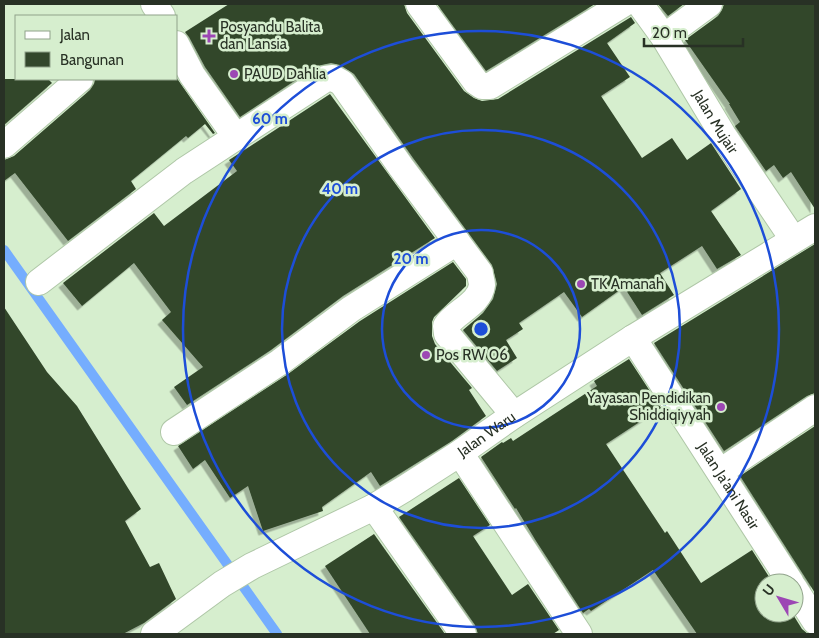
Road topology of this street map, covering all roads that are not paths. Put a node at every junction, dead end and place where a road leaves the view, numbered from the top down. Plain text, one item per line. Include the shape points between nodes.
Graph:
1 (154, 4) edge
2 (419, 4) edge
3 (623, 4) edge
4 (640, 4) edge
5 (709, 4) edge
6 (161, 15) edge
7 (664, 37) junction
8 (178, 48) edge
9 (79, 80) edge
10 (236, 137) junction
11 (4, 145) edge
12 (804, 233) edge
13 (456, 242) junction
14 (39, 282) dead end
15 (633, 338) junction
16 (815, 408) edge
17 (514, 415) junction
18 (174, 432) dead end
19 (460, 453) junction
20 (720, 472) junction
21 (374, 507) junction
22 (785, 573) edge
23 (804, 604) edge
24 (815, 621) edge
25 (154, 634) edge
26 (463, 634) edge
27 (579, 634) edge

1 - 6 street
2 - 3 street via 476,82 490,86
4 - 7 street, Jalan Mujair
5 - 7 street
7 - 12 street, Jalan Mujair via 723,135
8 - 10 street via 192,75
9 - 11 street
10 - 13 street via 325,78 333,78 342,84
10 - 14 street via 184,171
12 - 15 street, Jalan Waru
13 - 17 street via 480,273 482,286 475,300 450,319 446,326 447,334
13 - 18 street via 351,309 280,362
15 - 17 street, Jalan Waru
15 - 20 street, Jalan Ja'ani Nasir
16 - 20 street
17 - 19 street, Jalan Waru
19 - 21 street, Jalan Waru
19 - 27 street
20 - 22 street, Jalan Ja'ani Nasir
21 - 25 street, Jalan Waru via 252,566
21 - 26 street
23 - 24 street

